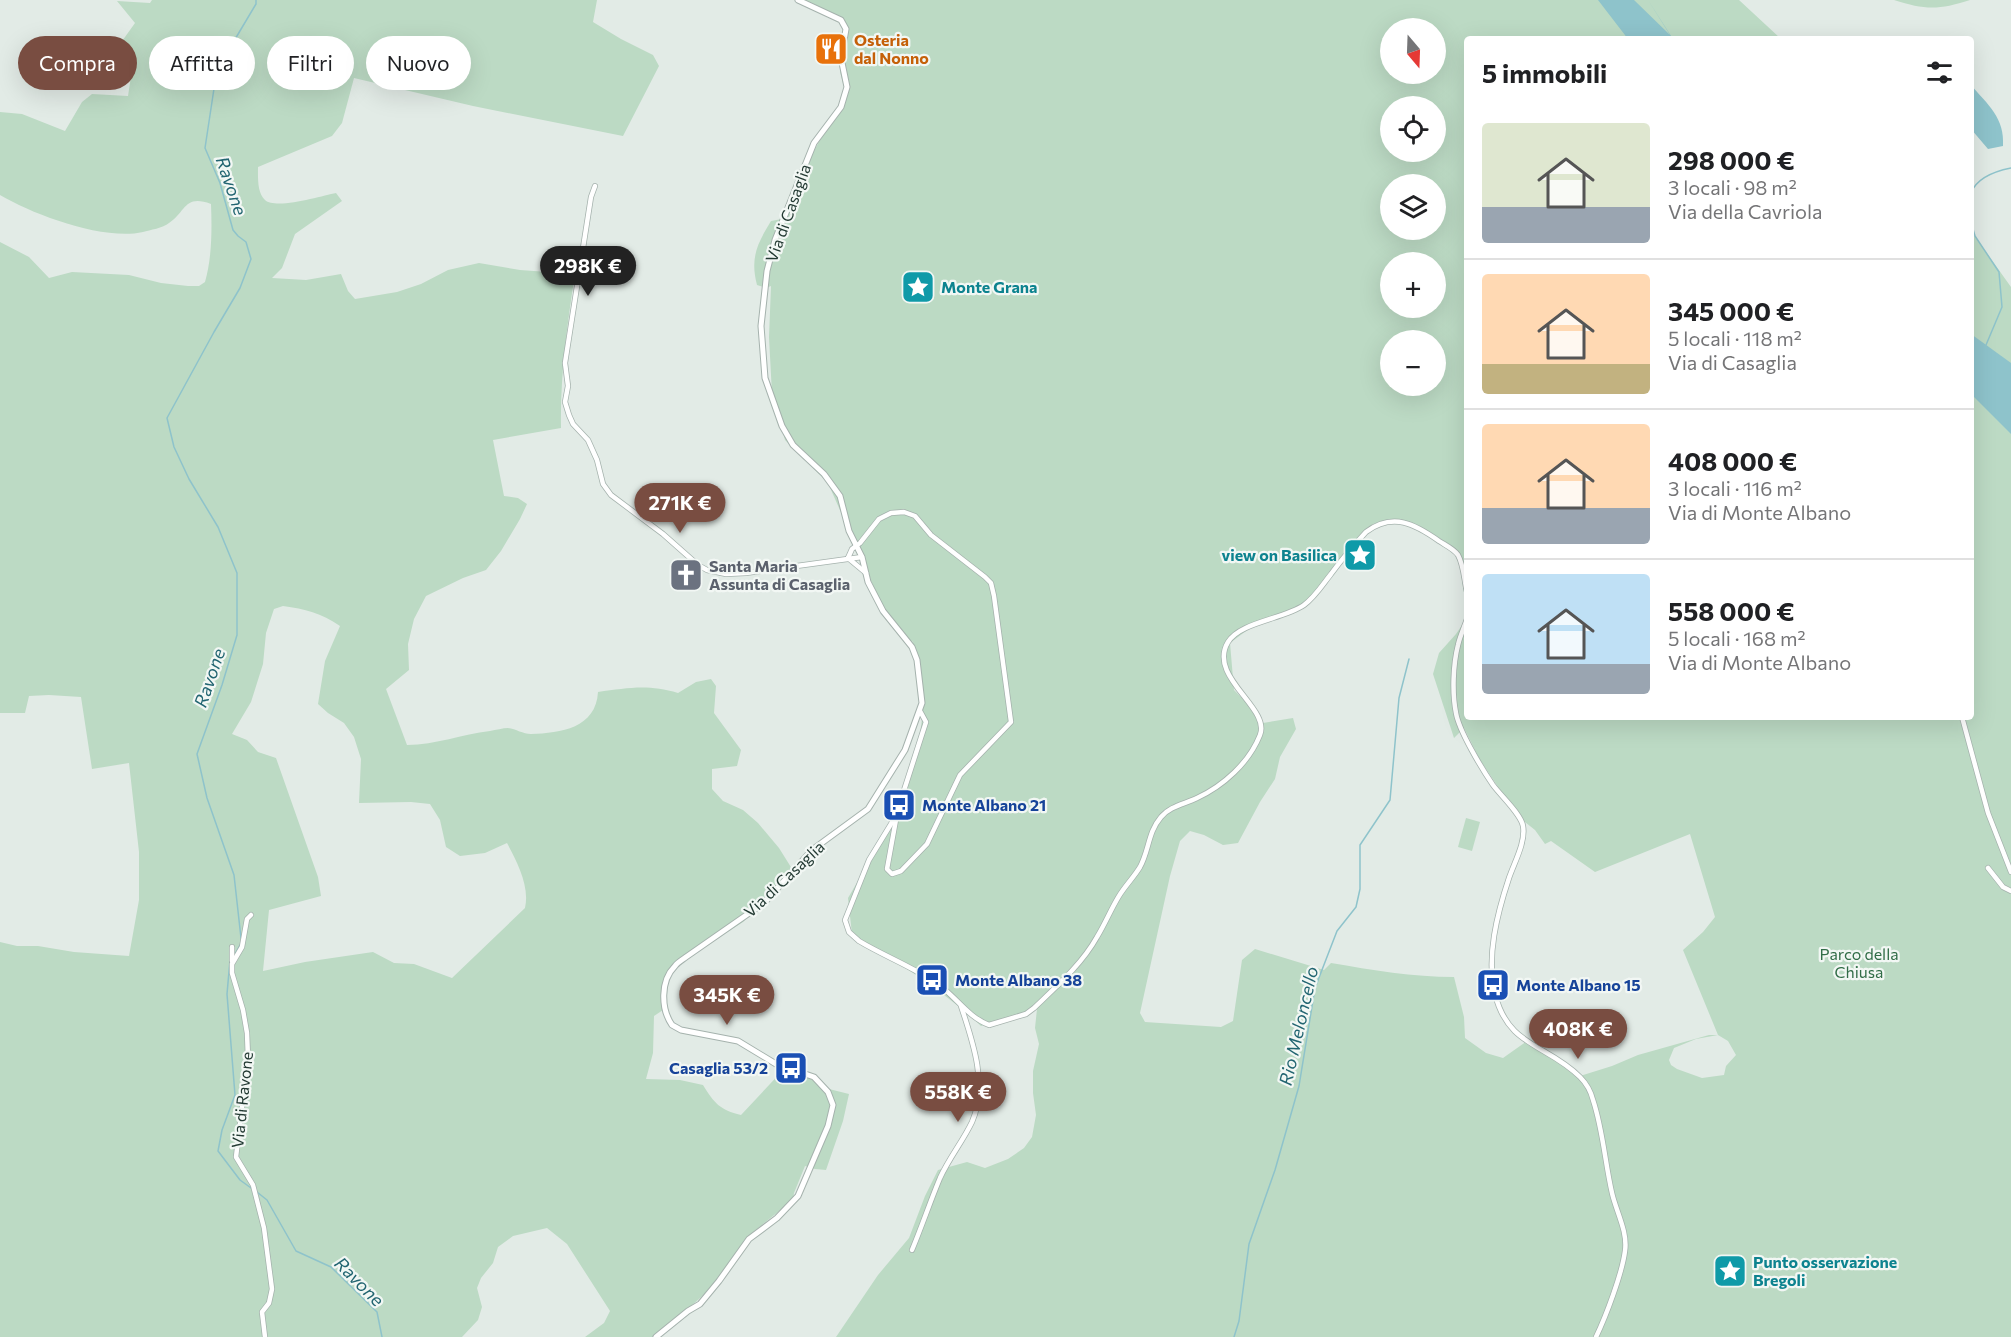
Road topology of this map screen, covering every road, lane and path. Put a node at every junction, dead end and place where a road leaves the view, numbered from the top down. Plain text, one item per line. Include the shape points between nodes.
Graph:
1 (798, 0) edge
2 (595, 186) dead end
3 (857, 546) junction
4 (862, 557) junction
5 (848, 558) junction
6 (866, 573) junction
7 (1464, 578) edge
8 (1464, 628) edge
9 (920, 711) junction
10 (1963, 720) edge
11 (897, 809) junction
12 (1988, 868) dead end
13 (2011, 872) edge
14 (2011, 891) edge
15 (251, 915) dead end
16 (232, 947) dead end
17 (232, 964) junction
18 (960, 1003) junction
19 (912, 1250) dead end
20 (265, 1337) edge
21 (656, 1337) edge
22 (1596, 1337) edge

1 - 3 street, Via di Casaglia via 841,20 846,29 841,58 848,87 841,107 814,143 775,240 761,326 765,378 793,445 824,474 840,496
2 - 5 street via 566,363 565,402 573,424 588,440 607,490 707,570 746,573
3 - 4 street, Via di Casaglia
3 - 5 street
3 - 11 street via 882,517 910,513 931,535 989,580 994,596 1011,722 960,775 927,844 902,871 892,874 886,869
4 - 5 street
4 - 6 street, Via di Casaglia
5 - 6 street
6 - 9 street, Via di Casaglia via 883,611 912,647 917,660
7 - 18 street via 1456,552 1415,526 1386,522 1366,532 1306,603 1232,636 1225,648 1227,668 1263,727 1244,764 1205,794 1162,816 1150,836 1140,867 1097,938 1078,964 1034,1008 988,1025
8 - 22 street via 1456,658 1456,714 1488,776 1522,823 1522,840 1495,932 1493,985 1507,1024 1586,1084 1593,1099 1625,1241 1620,1269
9 - 11 street via 926,722
9 - 21 street, Via di Casaglia via 905,750 868,809 813,850 765,902 669,973 663,996 672,1025 738,1041 776,1064 814,1077 828,1092 833,1105 798,1196 748,1239 700,1304
10 - 13 street via 1988,813
11 - 18 street via 869,860 846,926 859,940 936,982
12 - 14 street via 2002,887
15 - 17 street via 242,947
16 - 17 street, Via di Ravone
17 - 20 street, Via di Ravone via 247,1033 248,1058 236,1157 253,1185 264,1228 271,1281 268,1303 262,1312
18 - 19 street via 979,1075 978,1097 973,1119 941,1177

